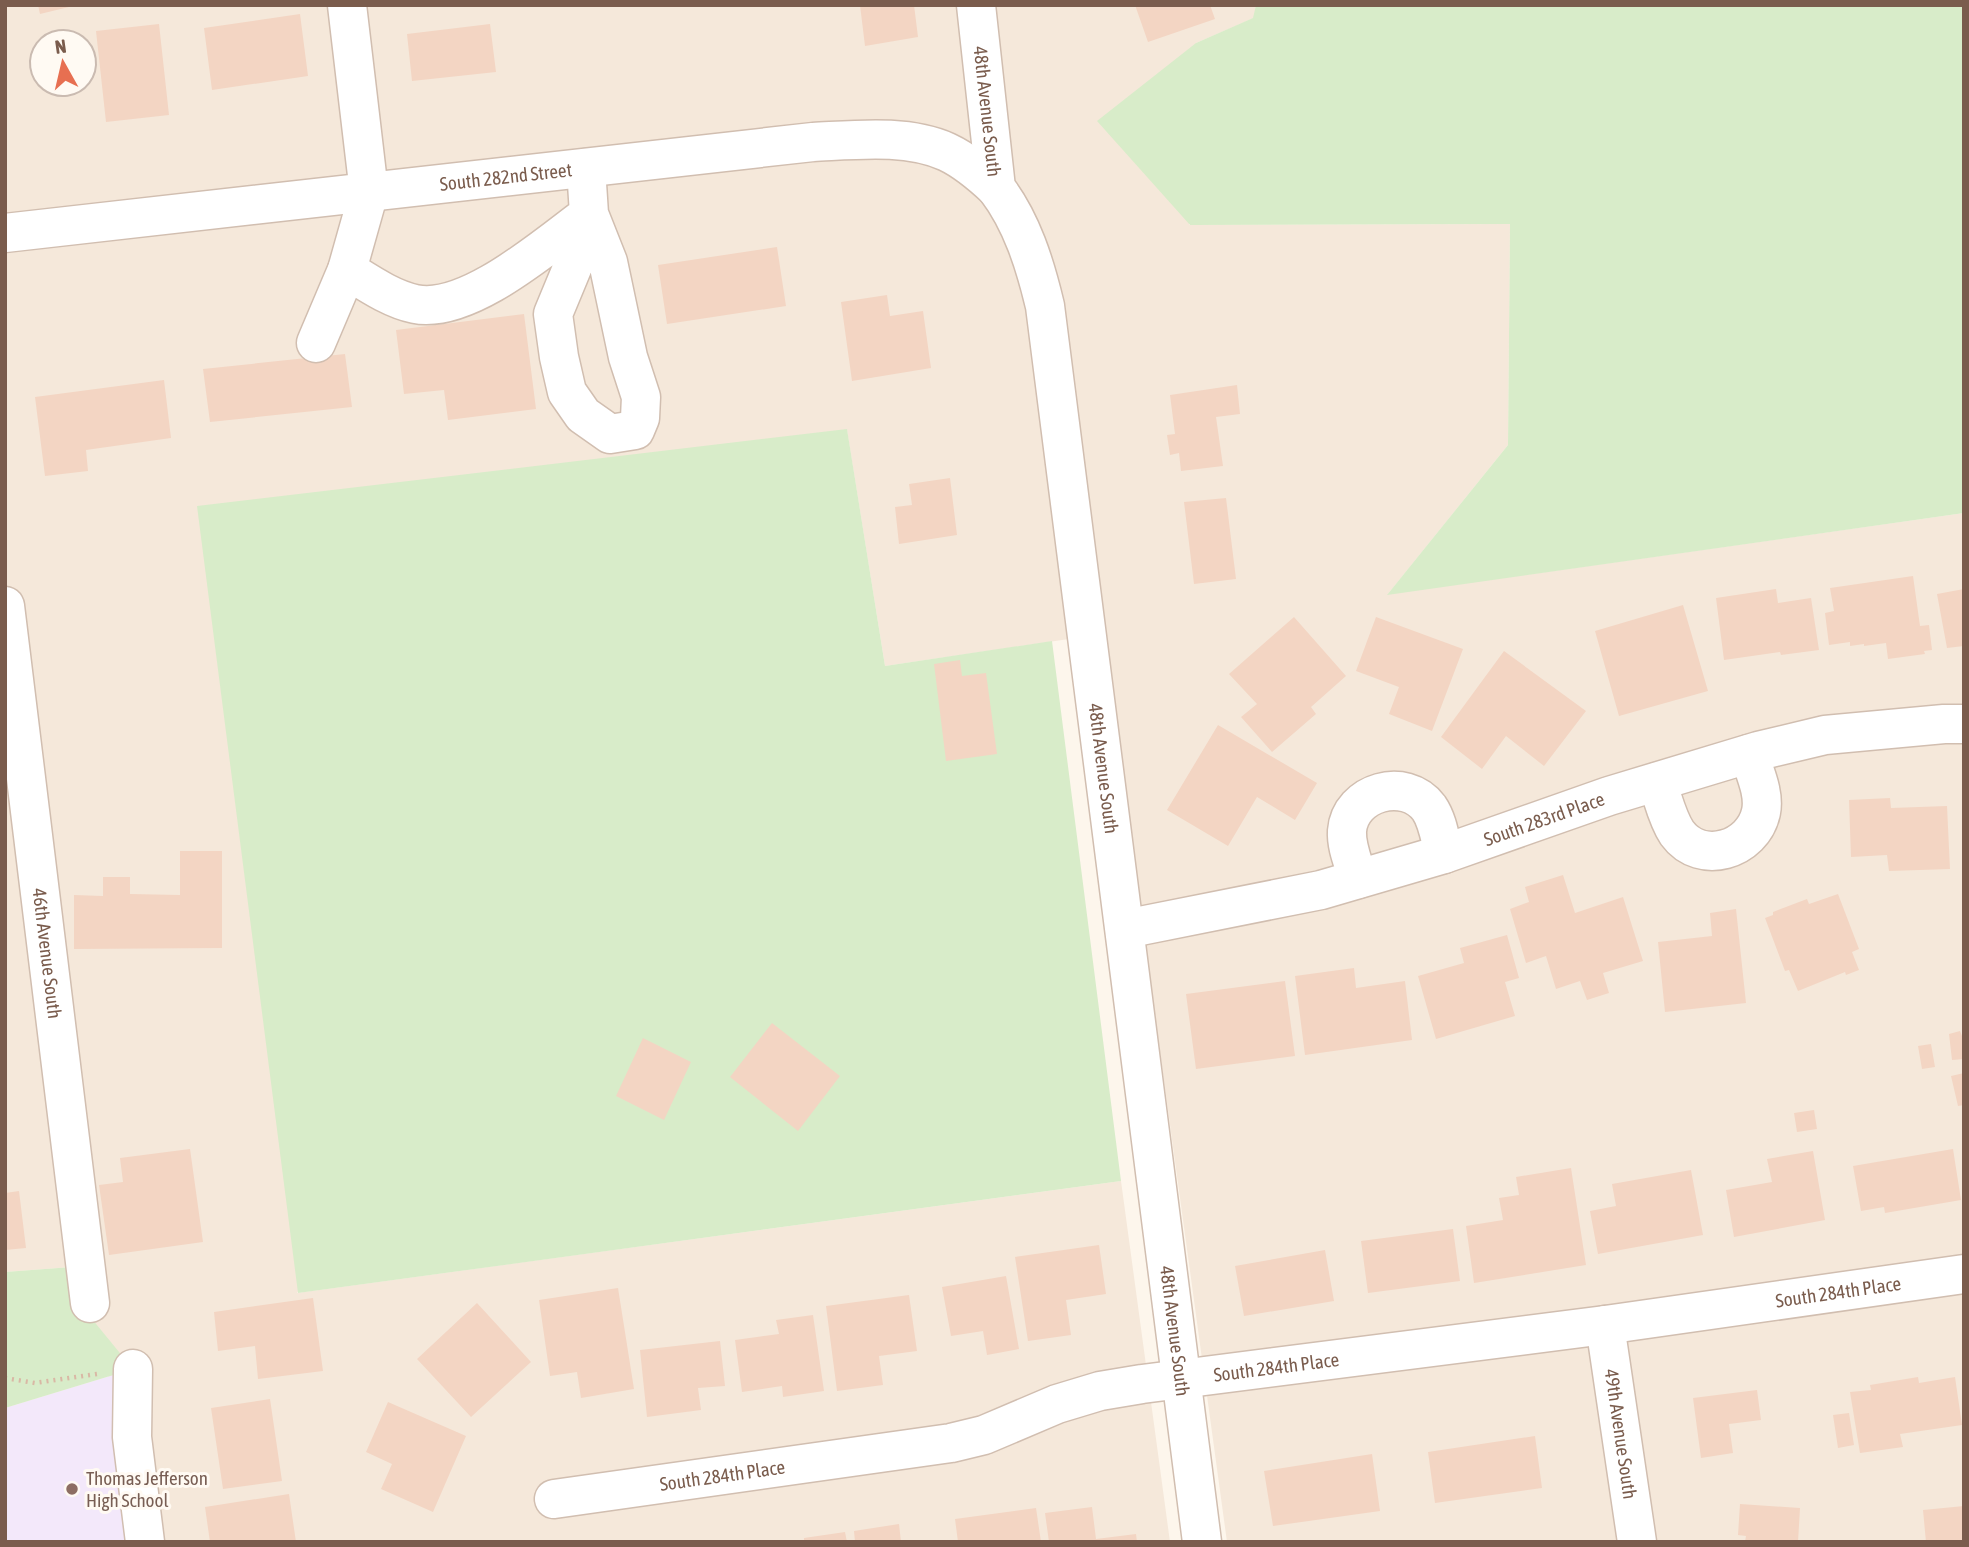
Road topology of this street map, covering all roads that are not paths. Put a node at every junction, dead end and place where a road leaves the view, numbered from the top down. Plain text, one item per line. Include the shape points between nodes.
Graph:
1 (347, 5) edge
2 (976, 5) edge
3 (586, 167) junction
4 (996, 188) junction
5 (369, 192) junction
6 (589, 214) junction
7 (5, 233) edge
8 (348, 270) junction
9 (316, 344) dead end
10 (5, 606) edge
11 (1964, 724) edge
12 (1749, 754) junction
13 (1657, 782) junction
14 (1444, 854) junction
15 (1358, 879) junction
16 (1125, 929) junction
17 (1964, 1275) edge
18 (90, 1303) dead end
19 (1605, 1325) junction
20 (133, 1369) road end
21 (1182, 1380) junction
22 (554, 1499) dead end
23 (145, 1542) edge
24 (1202, 1542) edge
25 (1637, 1542) edge

1 - 5 street
2 - 4 street, 48th Avenue South
3 - 4 street, South 282nd Street via 813,142 899,141 946,152
3 - 5 street, South 282nd Street
3 - 6 street
4 - 16 street, 48th Avenue South via 1023,235 1045,306
5 - 7 street, South 282nd Street
5 - 8 street
6 - 6 street via 553,314 567,392 583,415 610,434 635,430 641,397 608,262
6 - 8 street via 497,281 445,303 413,304
8 - 9 street
10 - 18 street, 46th Avenue South
11 - 12 street, South 283rd Place via 1825,735
12 - 13 street, South 283rd Place
12 - 13 street via 1762,810 1756,827 1728,850 1692,846 1678,834
13 - 14 street, South 283rd Place
14 - 15 street, South 283rd Place
14 - 15 street via 1428,806 1397,790 1379,792 1363,800 1347,831
15 - 16 street, South 283rd Place
16 - 21 street, 48th Avenue South
17 - 19 street, South 284th Place
19 - 21 street, South 284th Place
19 - 25 street, 49th Avenue South
20 - 23 street via 132,1437
21 - 22 street, South 284th Place via 1100,1391 951,1443
21 - 24 street, 48th Avenue South

